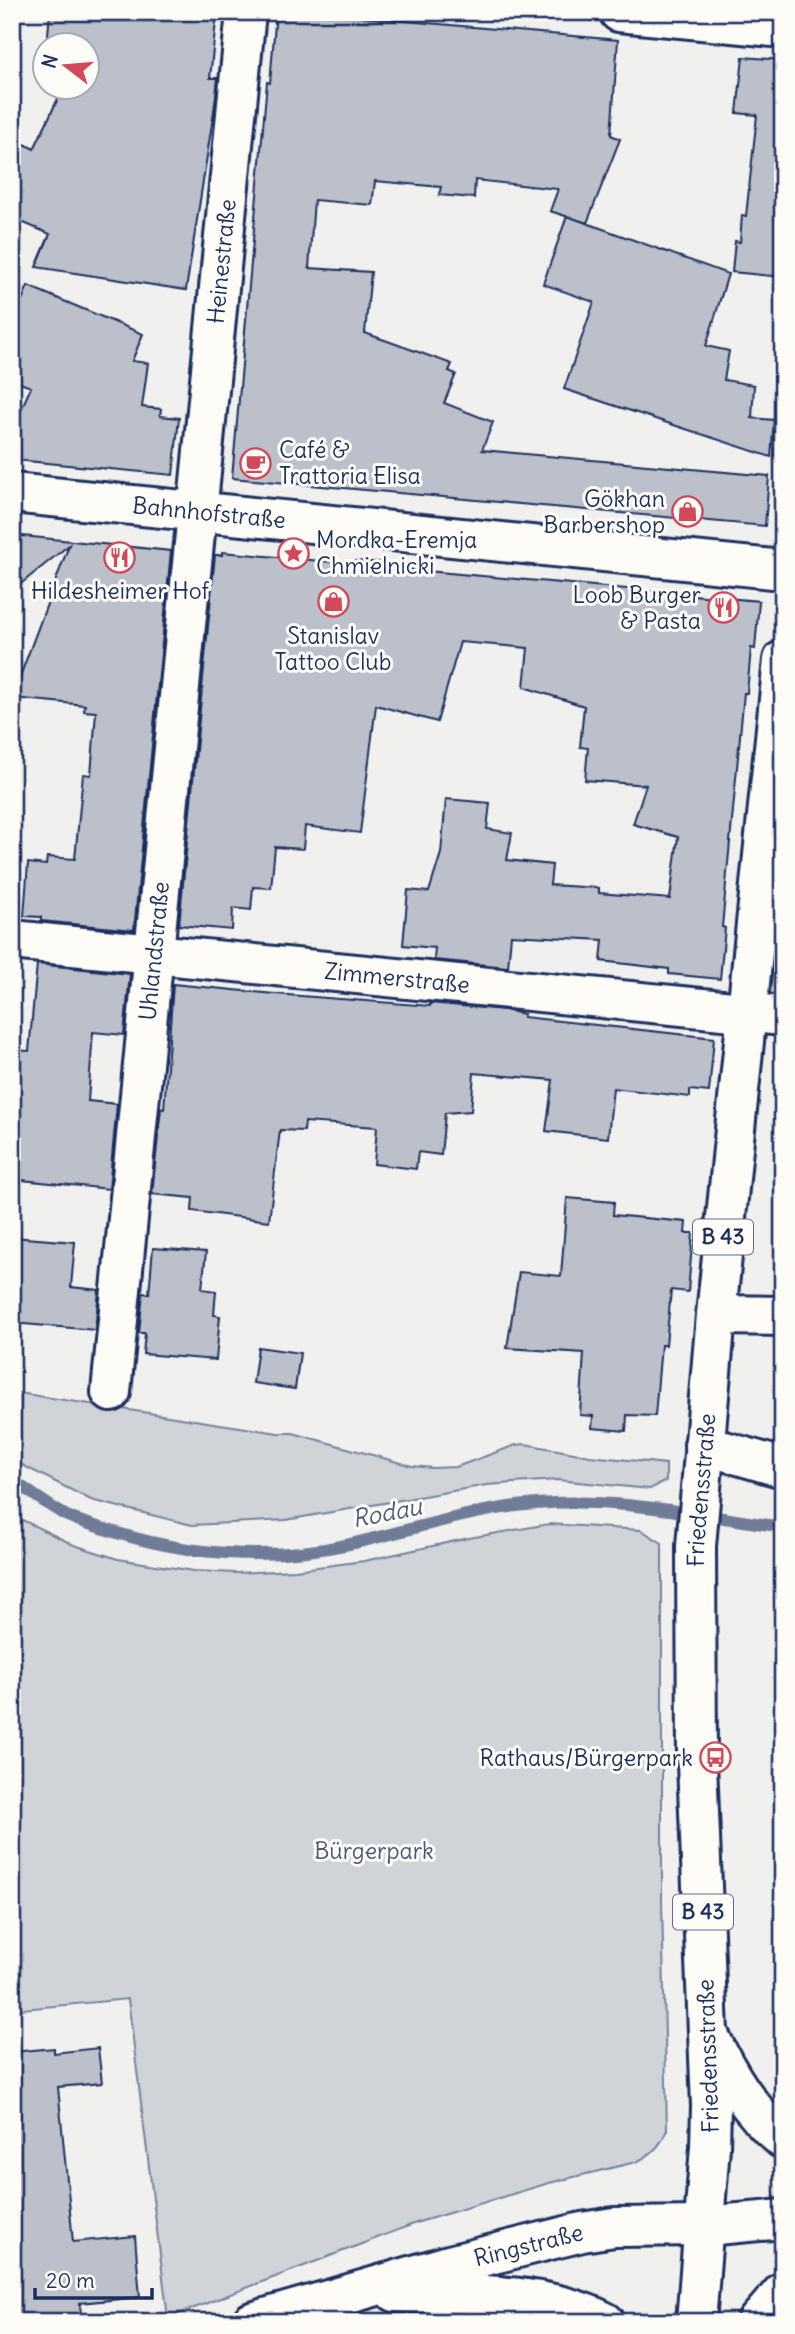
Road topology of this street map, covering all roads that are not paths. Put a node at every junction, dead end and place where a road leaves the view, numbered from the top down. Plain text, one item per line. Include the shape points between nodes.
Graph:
1 (246, 12) edge
2 (619, 12) edge
3 (783, 28) edge
4 (12, 493) edge
5 (197, 512) junction
6 (783, 570) edge
7 (783, 660) edge
8 (12, 940) edge
9 (155, 953) junction
10 (764, 1014) edge
11 (716, 1315) junction
12 (783, 1316) edge
13 (111, 1392) dead end
14 (703, 1462) junction
15 (783, 1468) edge
16 (709, 2035) junction
17 (783, 2139) edge
18 (783, 2219) edge
19 (705, 2226) junction
20 (355, 2291) junction
21 (783, 2292) edge
22 (252, 2322) edge
23 (604, 2322) edge
24 (696, 2322) edge
25 (757, 2322) edge

1 - 5 street, Heinestraße
2 - 3 street
4 - 5 street, Bahnhofstraße
5 - 6 street, Bahnhofstraße
5 - 9 street, Uhlandstraße
7 - 10 street, Friedensstraße / B 43
8 - 9 street, Zimmerstraße
9 - 10 street, Zimmerstraße
9 - 13 street, Uhlandstraße
10 - 11 street, Friedensstraße / B 43
11 - 12 street
11 - 14 street, Friedensstraße / B 43
14 - 15 street
14 - 16 street, Friedensstraße / B 43 via 696,1546 697,1763
16 - 17 street via 746,2100
16 - 19 street, Friedensstraße / B 43
18 - 19 street, Ringstraße
19 - 20 street, Ringstraße via 582,2232
19 - 24 street, Friedensstraße / B 43
20 - 22 street, Ringstraße
20 - 23 street, Ringstraße via 531,2300
21 - 25 street

